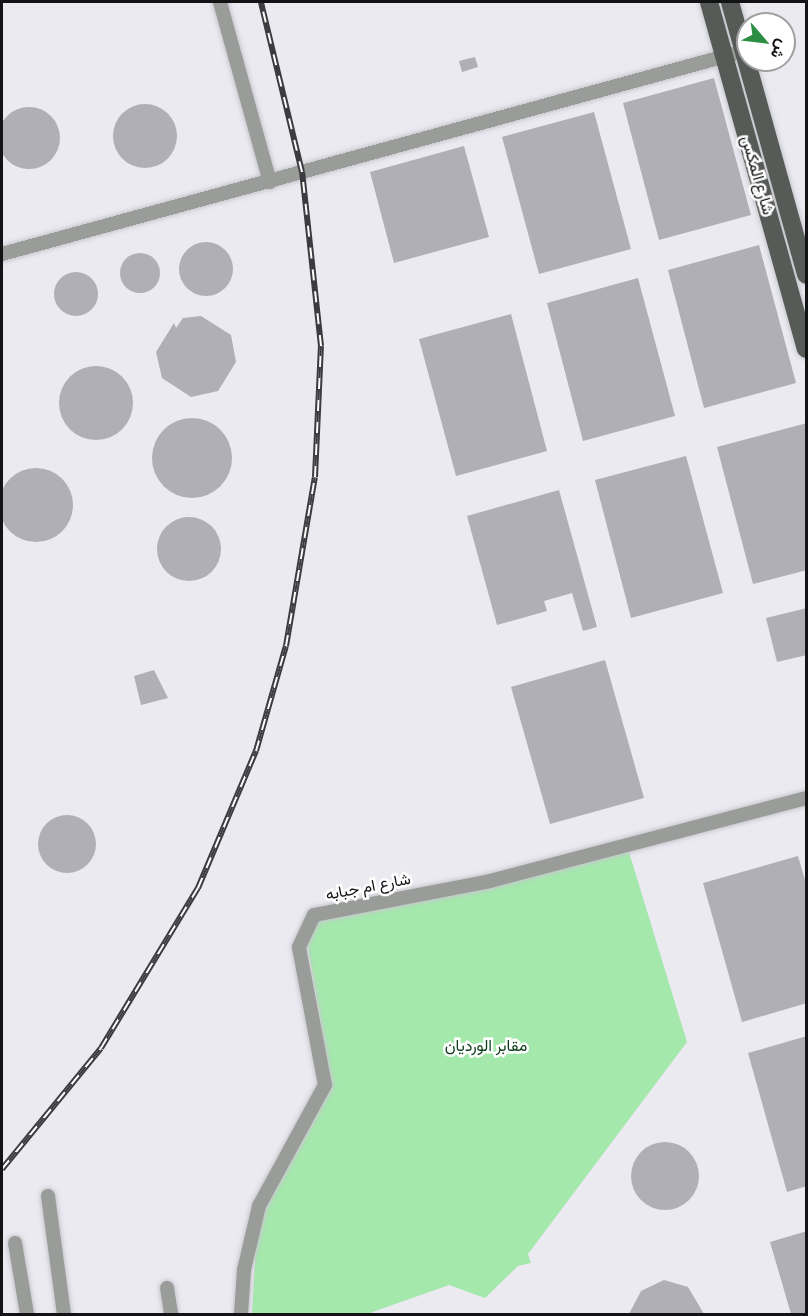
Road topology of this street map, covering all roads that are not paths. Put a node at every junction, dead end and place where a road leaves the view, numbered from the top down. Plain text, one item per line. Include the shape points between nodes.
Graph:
1 (220, 2) edge
2 (709, 2) edge
3 (730, 2) edge
4 (736, 23) edge
5 (736, 53) edge
6 (724, 57) junction
7 (750, 72) edge
8 (270, 182) junction
9 (2, 254) edge
10 (807, 275) edge
11 (807, 349) edge
12 (807, 798) edge
13 (48, 1196) dead end
14 (15, 1243) dead end
15 (168, 1288) dead end
16 (27, 1314) edge
17 (64, 1314) edge
18 (171, 1314) edge
19 (242, 1314) edge

1 - 8 street
2 - 6 main road, شارع المكس
3 - 4 main road, شارع المكس
5 - 6 street
6 - 8 street
6 - 11 main road, شارع المكس
7 - 10 main road, شارع المكس
8 - 9 street
12 - 19 street, شارع ام جبابه via 490,881 314,915 299,947 326,1085 260,1206 243,1270
13 - 17 street
14 - 16 street
15 - 18 street

